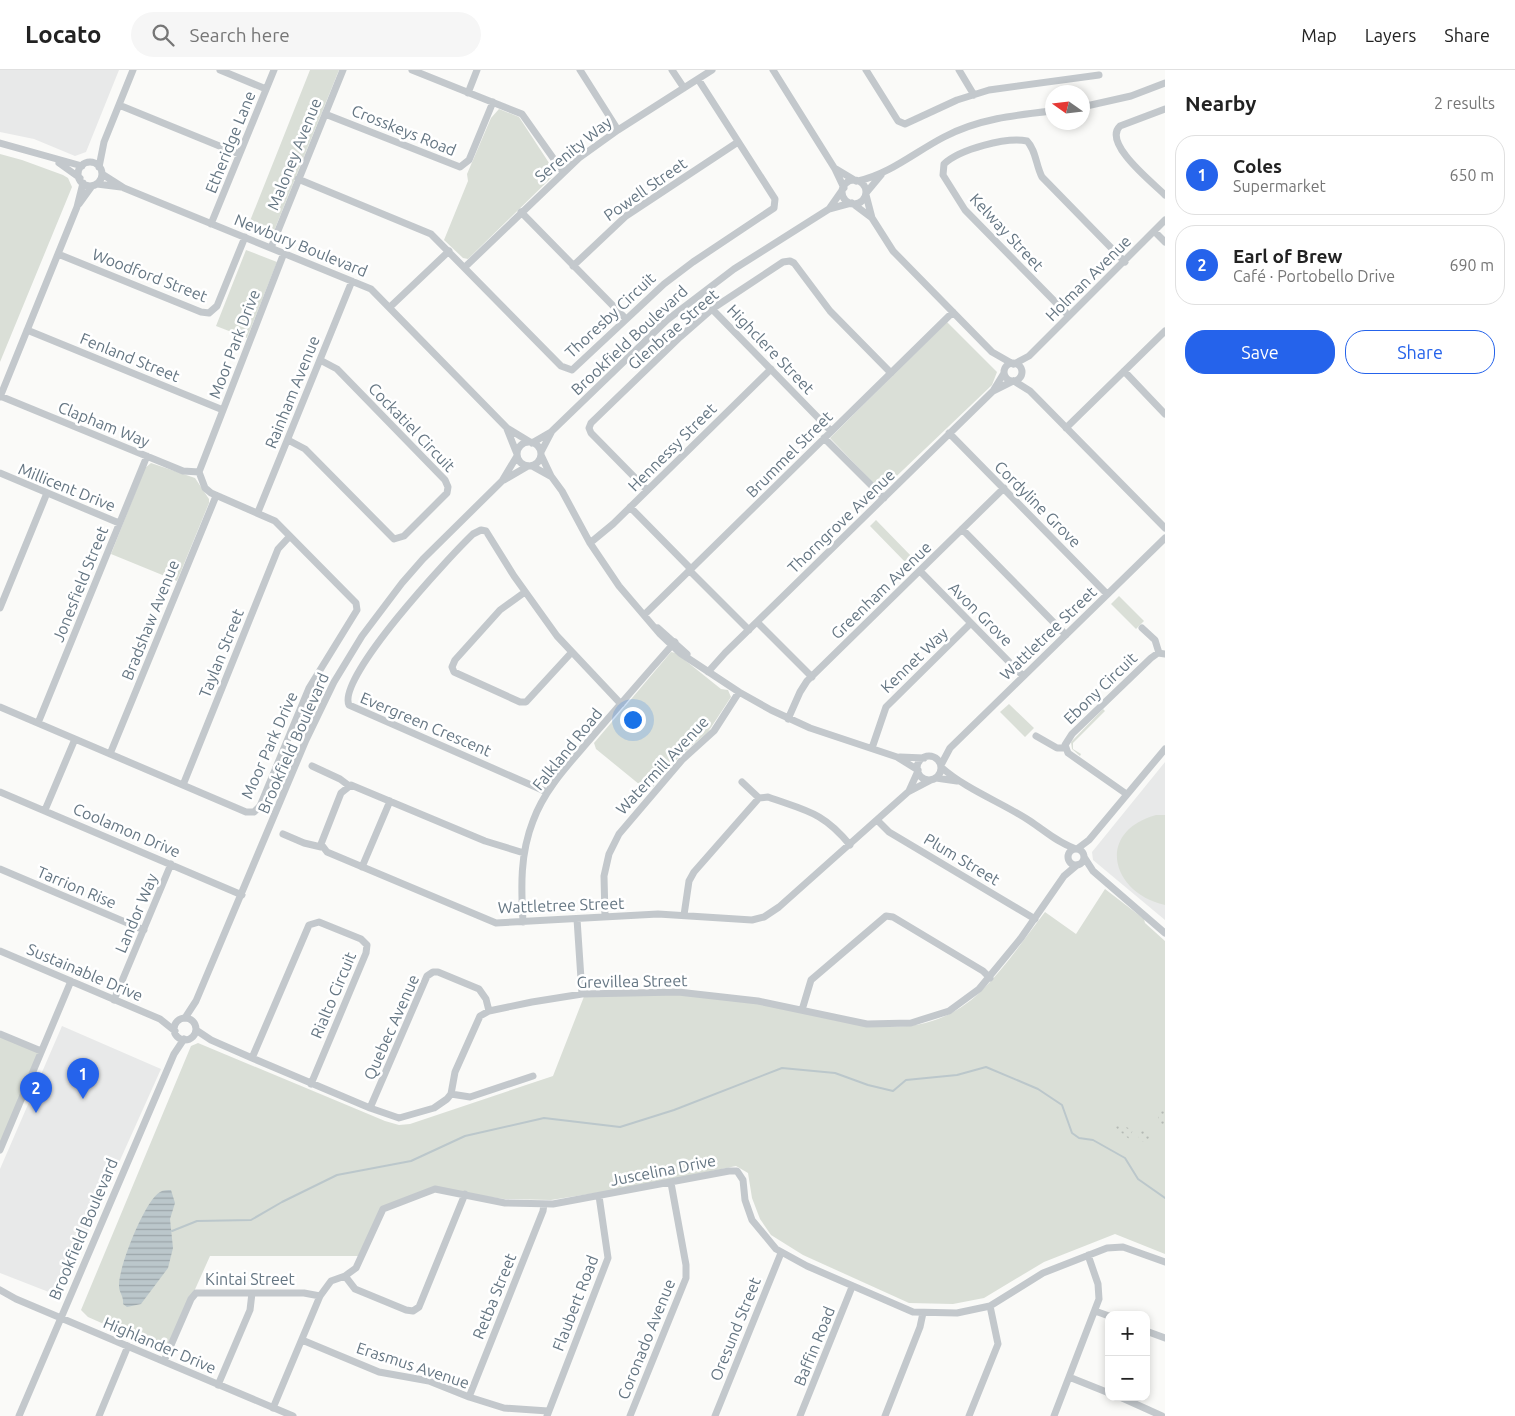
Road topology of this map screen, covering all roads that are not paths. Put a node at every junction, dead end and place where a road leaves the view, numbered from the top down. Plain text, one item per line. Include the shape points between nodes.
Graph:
1 (133, 70) edge
2 (220, 70) edge
3 (274, 70) edge
4 (343, 70) edge
5 (412, 70) edge
6 (477, 70) edge
7 (580, 70) edge
8 (672, 70) edge
9 (712, 70) edge
10 (772, 70) edge
11 (866, 70) edge
12 (959, 70) edge
13 (1085, 73) edge
14 (1099, 74) dead end
15 (698, 79) junction
16 (1165, 83) edge
17 (684, 88) junction
18 (266, 89) junction
19 (468, 93) junction
20 (974, 95) junction
21 (493, 102) junction
22 (119, 105) junction
23 (1090, 105) edge
24 (1165, 108) edge
25 (1045, 112) edge
26 (325, 114) junction
27 (618, 130) junction
28 (104, 142) junction
29 (738, 142) junction
30 (0, 143) edge
31 (239, 154) junction
32 (57, 161) junction
33 (90, 163) junction
34 (82, 166) junction
35 (835, 169) junction
36 (101, 170) junction
37 (563, 172) junction
38 (882, 174) junction
39 (298, 179) junction
40 (81, 181) junction
41 (857, 181) junction
42 (95, 185) junction
43 (124, 188) junction
44 (843, 188) junction
45 (866, 194) junction
46 (1165, 195) edge
47 (851, 203) junction
48 (78, 207) junction
49 (829, 209) junction
50 (521, 212) junction
51 (872, 218) junction
52 (1165, 220) edge
53 (211, 224) junction
54 (1154, 231) junction
55 (245, 237) junction
56 (1165, 242) edge
57 (271, 248) junction
58 (449, 251) junction
59 (284, 253) junction
60 (58, 254) junction
61 (1125, 262) junction
62 (573, 266) junction
63 (465, 267) junction
64 (352, 281) junction
65 (390, 307) junction
66 (712, 309) junction
67 (953, 312) junction
68 (1069, 316) junction
69 (626, 320) junction
70 (27, 330) junction
71 (1165, 331) edge
72 (992, 352) junction
73 (1029, 356) junction
74 (320, 360) junction
75 (1013, 364) junction
76 (771, 369) junction
77 (1004, 372) junction
78 (1124, 372) junction
79 (891, 373) junction
80 (1021, 373) junction
81 (1013, 381) junction
82 (993, 390) junction
83 (1030, 391) junction
84 (0, 397) edge
85 (223, 410) junction
86 (1165, 414) edge
87 (506, 428) junction
88 (1066, 428) junction
89 (552, 431) junction
90 (831, 431) junction
91 (950, 434) junction
92 (824, 438) junction
93 (288, 440) junction
94 (531, 443) junction
95 (541, 453) junction
96 (517, 455) junction
97 (147, 456) junction
98 (530, 466) junction
99 (199, 472) junction
100 (1, 474) edge
101 (551, 476) junction
102 (502, 481) junction
103 (1004, 488) junction
104 (647, 490) junction
105 (47, 493) junction
106 (216, 496) junction
107 (884, 498) junction
108 (630, 507) junction
109 (258, 512) junction
110 (119, 523) junction
111 (1165, 528) edge
112 (962, 529) junction
113 (290, 536) junction
114 (1165, 538) edge
115 (590, 543) junction
116 (690, 570) junction
117 (920, 571) junction
118 (525, 592) junction
119 (1107, 594) junction
120 (0, 608) edge
121 (644, 615) junction
122 (757, 622) junction
123 (971, 623) junction
124 (1142, 628) dead end
125 (749, 630) junction
126 (1066, 635) junction
127 (673, 643) junction
128 (571, 653) junction
129 (1162, 653) edge
130 (708, 672) junction
131 (1023, 676) junction
132 (812, 677) junction
133 (739, 692) junction
134 (621, 704) junction
135 (0, 707) edge
136 (788, 719) junction
137 (38, 723) junction
138 (1036, 736) dead end
139 (75, 739) junction
140 (872, 748) junction
141 (950, 748) junction
142 (1065, 748) junction
143 (1165, 748) edge
144 (110, 754) junction
145 (897, 756) junction
146 (928, 757) junction
147 (312, 766) dead end
148 (941, 766) junction
149 (918, 771) junction
150 (933, 779) junction
151 (958, 781) junction
152 (742, 782) dead end
153 (182, 785) junction
154 (348, 786) junction
155 (547, 792) junction
156 (908, 792) junction
157 (1, 794) edge
158 (1125, 794) junction
159 (759, 798) junction
160 (390, 801) junction
161 (45, 810) junction
162 (878, 821) junction
163 (283, 834) dead end
164 (1089, 840) junction
165 (1059, 842) junction
166 (850, 845) junction
167 (321, 847) junction
168 (1076, 849) junction
169 (524, 853) junction
170 (1084, 856) junction
171 (1068, 860) junction
172 (171, 864) junction
173 (1078, 865) junction
174 (362, 867) junction
175 (0, 869) edge
176 (1093, 871) junction
177 (1064, 876) junction
178 (242, 895) junction
179 (684, 916) junction
180 (605, 917) junction
181 (577, 919) junction
182 (1034, 919) junction
183 (523, 922) junction
184 (144, 930) junction
185 (1165, 933) edge
186 (0, 950) edge
187 (990, 978) junction
188 (71, 981) junction
189 (582, 994) junction
190 (114, 1000) junction
191 (196, 1001) junction
192 (802, 1010) junction
193 (489, 1011) junction
194 (185, 1018) junction
195 (160, 1019) junction
196 (178, 1021) junction
197 (193, 1022) junction
198 (176, 1033) junction
199 (194, 1033) junction
200 (0, 1034) edge
201 (184, 1039) junction
202 (41, 1051) junction
203 (174, 1054) junction
204 (252, 1058) junction
205 (533, 1076) dead end
206 (311, 1084) junction
207 (451, 1094) junction
208 (370, 1108) junction
209 (0, 1150) edge
210 (670, 1183) junction
211 (465, 1194) junction
212 (599, 1196) junction
213 (544, 1204) junction
214 (781, 1253) junction
215 (1088, 1255) junction
216 (1165, 1262) edge
217 (345, 1276) junction
218 (852, 1287) junction
219 (0, 1290) edge
220 (252, 1294) junction
221 (0, 1296) edge
222 (320, 1296) junction
223 (16, 1299) junction
224 (990, 1306) junction
225 (1095, 1311) junction
226 (923, 1313) junction
227 (1105, 1315) edge
228 (60, 1318) junction
229 (1150, 1332) edge
230 (1165, 1338) edge
231 (302, 1340) junction
232 (128, 1346) junction
233 (164, 1361) junction
234 (1069, 1378) junction
235 (218, 1385) junction
236 (1105, 1392) edge
237 (468, 1397) junction
238 (1129, 1401) edge
239 (273, 1408) junction
240 (547, 1414) edge
241 (19, 1416) edge
242 (100, 1416) edge
243 (292, 1416) edge
244 (630, 1416) edge
245 (715, 1416) edge
246 (800, 1416) edge
247 (885, 1416) edge
248 (970, 1416) edge
249 (1054, 1416) edge
250 (1162, 1416) edge

1 - 22 street
2 - 18 street
3 - 18 street, Etheridge Lane
4 - 26 street, Maloney Avenue
5 - 19 street
6 - 19 street
7 - 27 street
8 - 17 street
9 - 15 street, Serenity Way
10 - 35 street
11 - 20 street via 902,124
12 - 20 street
13 - 14 street
13 - 20 street
15 - 17 street, Serenity Way
15 - 29 street, Thoresby Circuit
16 - 23 street via 1131,96
17 - 27 street, Serenity Way
18 - 31 street, Etheridge Lane
19 - 21 street
21 - 26 street, Crosskeys Road via 469,160 460,167
21 - 37 street via 522,114
22 - 28 street
22 - 31 street
24 - 46 street via 1120,126 1115,133 1121,151
25 - 38 street via 998,118 960,130
26 - 39 street, Maloney Avenue
27 - 37 street, Serenity Way
28 - 33 street
28 - 36 street
29 - 62 street, Powell Street via 633,211
29 - 69 street, Thoresby Circuit via 775,200 774,208 686,267
30 - 32 street via 25,148
31 - 53 street, Etheridge Lane
32 - 34 street
32 - 40 street
33 - 34 street
33 - 36 street
34 - 40 street via 79,172
35 - 41 street
35 - 44 street
36 - 42 street
36 - 43 street, Newbury Boulevard
37 - 50 street, Serenity Way
38 - 41 street
38 - 45 street
39 - 57 street, Maloney Avenue
39 - 58 street, Thoresby Circuit via 428,232
40 - 42 street
40 - 48 street
41 - 44 street via 849,182
41 - 45 street via 864,186
42 - 43 street, Newbury Boulevard
42 - 48 street
43 - 53 street, Newbury Boulevard
44 - 47 street via 845,199
44 - 49 street, Brookfield Boulevard
45 - 47 street via 859,203
45 - 51 street
47 - 49 street, Brookfield Boulevard
47 - 51 street
48 - 60 street
49 - 89 street, Brookfield Boulevard via 695,297
50 - 62 street
50 - 63 street, Serenity Way
51 - 67 street via 893,252
52 - 54 street, Holman Avenue
53 - 55 street, Newbury Boulevard
54 - 56 street
54 - 61 street, Holman Avenue
55 - 57 street, Newbury Boulevard
55 - 60 street, Woodford Street via 217,306 209,313
57 - 59 street, Newbury Boulevard
58 - 63 street, Thoresby Circuit
58 - 65 street
59 - 64 street, Newbury Boulevard
59 - 85 street, Moor Park Drive
60 - 70 street
61 - 68 street, Holman Avenue
61 - 68 street, Kelway Street via 1042,178 1027,141 985,145 944,164 942,175 966,210
62 - 69 street
63 - 69 street, Thoresby Circuit via 566,370 577,367
64 - 65 street, Newbury Boulevard via 371,289
64 - 74 street, Rainham Avenue
65 - 87 street, Newbury Boulevard
66 - 76 street, Highclere Street
66 - 79 street, Glenbrae Street via 783,262 790,261 830,312
66 - 104 street, Glenbrae Street via 590,426 592,433
67 - 72 street
67 - 79 street, Brummel Street
68 - 73 street, Holman Avenue
70 - 84 street
70 - 85 street, Fenland Street
71 - 78 street
72 - 75 street
72 - 77 street
73 - 75 street, Holman Avenue
73 - 80 street, Holman Avenue
74 - 93 street, Rainham Avenue
74 - 93 street, Cockatiel Circuit via 337,369 445,480 448,490 404,536 394,539 305,449
75 - 77 street
75 - 80 street
76 - 90 street, Highclere Street
76 - 104 street, Hennessy Street
77 - 81 street via 1008,380
77 - 82 street, Thorngrove Avenue
78 - 86 street
78 - 88 street
79 - 90 street, Brummel Street
80 - 81 street
80 - 83 street
81 - 82 street, Thorngrove Avenue
81 - 83 street
82 - 91 street, Thorngrove Avenue
83 - 88 street
84 - 97 street, Clapham Way
85 - 99 street, Moor Park Drive
87 - 94 street, Newbury Boulevard
87 - 96 street, Newbury Boulevard
88 - 111 street
89 - 94 street, Brookfield Boulevard
89 - 95 street, Brookfield Boulevard
90 - 92 street, Brummel Street
91 - 103 street, Cordyline Grove
91 - 107 street, Thorngrove Avenue
92 - 107 street
92 - 116 street, Brummel Street
93 - 109 street, Rainham Avenue
94 - 95 street
94 - 96 street via 520,447
95 - 98 street via 538,462
95 - 101 street
96 - 98 street via 521,463
96 - 102 street, Brookfield Boulevard
97 - 99 street, Clapham Way via 184,471
97 - 110 street, Jonesfield Street
98 - 101 street
98 - 102 street, Brookfield Boulevard
99 - 106 street via 205,488
100 - 105 street, Millicent Drive
101 - 115 street
102 - 178 street, Brookfield Boulevard via 423,559 362,636 321,707
103 - 112 street, Greenham Avenue
103 - 119 street, Cordyline Grove
104 - 108 street, Hennessy Street
105 - 110 street, Millicent Drive
105 - 120 street
106 - 109 street, Moor Park Drive
106 - 144 street, Bradshaw Avenue
107 - 122 street, Thorngrove Avenue
108 - 115 street, Hennessy Street
108 - 116 street
109 - 113 street, Moor Park Drive via 275,521
110 - 137 street, Jonesfield Street
112 - 117 street, Greenham Avenue
112 - 126 street
113 - 153 street, Taylan Street via 278,550
113 - 153 street, Moor Park Drive via 356,603 357,612 309,688 256,810 246,812
114 - 119 street, Wattletree Street
115 - 121 street via 618,586
116 - 121 street, Brummel Street
116 - 125 street
117 - 123 street, Avon Grove
117 - 132 street, Greenham Avenue
118 - 128 street, Evergreen Crescent
118 - 128 street via 492,617 455,660 454,672 526,702
118 - 155 street, Evergreen Crescent via 488,533 477,530 404,608 360,671 347,700 351,707
119 - 126 street, Wattletree Street
121 - 127 street
122 - 125 street, Thorngrove Avenue
122 - 132 street
123 - 131 street, Avon Grove
123 - 140 street, Kennet Way via 886,707
124 - 129 street, Ebony Circuit via 1155,640
125 - 130 street, Thorngrove Avenue
126 - 131 street, Wattletree Street
127 - 130 street
127 - 134 street, Falkland Road
128 - 134 street, Evergreen Crescent
129 - 142 street, Ebony Circuit via 1151,658 1072,734
130 - 133 street
131 - 141 street, Wattletree Street
132 - 136 street, Greenham Avenue via 800,692
133 - 136 street
133 - 180 street, Watermill Avenue via 714,731 682,760 619,834 609,854 604,876
134 - 155 street, Falkland Road
135 - 137 street, Moor Park Drive
136 - 140 street
137 - 139 street, Moor Park Drive
138 - 142 street, Ebony Circuit via 1057,748
139 - 144 street, Moor Park Drive
139 - 161 street
140 - 145 street
141 - 146 street, Wattletree Street
141 - 148 street, Wattletree Street
142 - 158 street, Ebony Circuit
143 - 158 street
144 - 153 street, Moor Park Drive
145 - 146 street
145 - 149 street
146 - 148 street
146 - 149 street via 920,762
147 - 154 street
148 - 150 street via 940,773
148 - 151 street
149 - 150 street via 923,778
149 - 156 street, Wattletree Street
150 - 151 street
150 - 156 street, Wattletree Street
151 - 165 street via 1030,821
152 - 159 street
154 - 160 street
154 - 167 street via 341,793
155 - 169 street, Falkland Road via 533,820
156 - 162 street, Wattletree Street
157 - 161 street, Coolamon Drive
158 - 164 street
159 - 166 street via 768,797 820,817 837,829
159 - 179 street via 694,872 686,891
160 - 169 street via 485,841
160 - 174 street
161 - 172 street, Coolamon Drive
162 - 166 street, Wattletree Street
162 - 182 street, Plum Street via 889,832
163 - 167 street, Wattletree Street
164 - 168 street
164 - 170 street
165 - 168 street
165 - 171 street
166 - 179 street, Wattletree Street via 764,917 744,920
167 - 174 street, Wattletree Street
168 - 170 street
168 - 171 street via 1069,853
169 - 183 street, Falkland Road via 521,878
170 - 173 street, Grevillea Street
170 - 176 street
171 - 173 street
171 - 177 street, Grevillea Street
172 - 178 street, Coolamon Drive
172 - 184 street, Landor Way
173 - 176 street
173 - 177 street, Grevillea Street
174 - 183 street, Wattletree Street via 491,922
175 - 184 street, Tarrion Rise
176 - 185 street
177 - 182 street, Grevillea Street
178 - 191 street, Brookfield Boulevard
179 - 180 street, Wattletree Street
180 - 181 street, Wattletree Street
181 - 183 street, Wattletree Street
181 - 189 street
182 - 187 street, Grevillea Street
184 - 190 street, Landor Way
186 - 188 street, Sustainable Drive
187 - 192 street, Grevillea Street via 962,1004 940,1015 911,1023 867,1024
187 - 192 street via 893,917 886,916 810,980
188 - 190 street, Sustainable Drive
188 - 202 street
189 - 192 street, Grevillea Street via 692,993
189 - 193 street, Grevillea Street
190 - 195 street, Sustainable Drive
191 - 194 street, Brookfield Boulevard
191 - 197 street, Brookfield Boulevard
193 - 207 street via 480,1016 474,1026 455,1072
193 - 208 street, Quebec Avenue via 479,990 438,972 427,976
194 - 196 street
194 - 197 street
195 - 196 street, Sustainable Drive
195 - 198 street, Sustainable Drive
196 - 198 street
197 - 199 street
198 - 201 street
198 - 203 street, Brookfield Boulevard
199 - 201 street
199 - 204 street
200 - 202 street
201 - 203 street, Brookfield Boulevard
202 - 209 street
203 - 228 street, Brookfield Boulevard
204 - 206 street
204 - 206 street, Rialto Circuit via 308,927 319,922 353,936 366,943 367,950
205 - 207 street via 470,1097
206 - 208 street
207 - 208 street via 440,1106 407,1117 391,1117
210 - 212 street, Juscelina Drive
210 - 214 street, Juscelina Drive via 737,1171 743,1180 752,1220 760,1233
210 - 244 street, Coronado Avenue via 686,1278
211 - 213 street, Juscelina Drive via 505,1203
211 - 217 street, Juscelina Drive via 435,1189 383,1209 356,1268
211 - 217 street via 419,1307 413,1311 406,1310 355,1289
212 - 213 street, Juscelina Drive
212 - 240 street, Flaubert Road via 608,1258
213 - 237 street, Retba Street
214 - 218 street, Juscelina Drive
214 - 245 street, Oresund Street
215 - 216 street, Juscelina Drive via 1106,1248 1123,1247
215 - 224 street, Juscelina Drive via 1043,1273
215 - 225 street via 1100,1292
217 - 222 street, Juscelina Drive via 331,1281
218 - 226 street, Juscelina Drive via 900,1308
218 - 246 street, Baffin Road
219 - 223 street, Highlander Drive
220 - 222 street, Kintai Street via 304,1293
220 - 233 street, Kintai Street via 196,1293
220 - 235 street via 250,1310
221 - 223 street, Highlander Drive
222 - 231 street, Juscelina Drive
223 - 228 street, Highlander Drive
224 - 226 street, Juscelina Drive via 957,1313
224 - 248 street via 998,1344
225 - 227 street
225 - 234 street
226 - 247 street
228 - 232 street, Highlander Drive
228 - 241 street, Brookfield Boulevard
229 - 230 street
231 - 237 street, Erasmus Avenue via 379,1372 429,1381
231 - 239 street, Juscelina Drive
232 - 233 street, Highlander Drive
232 - 242 street
233 - 235 street, Highlander Drive
234 - 236 street
234 - 249 street
235 - 239 street, Highlander Drive
237 - 240 street, Erasmus Avenue via 504,1408
238 - 250 street
239 - 243 street, Highlander Drive

